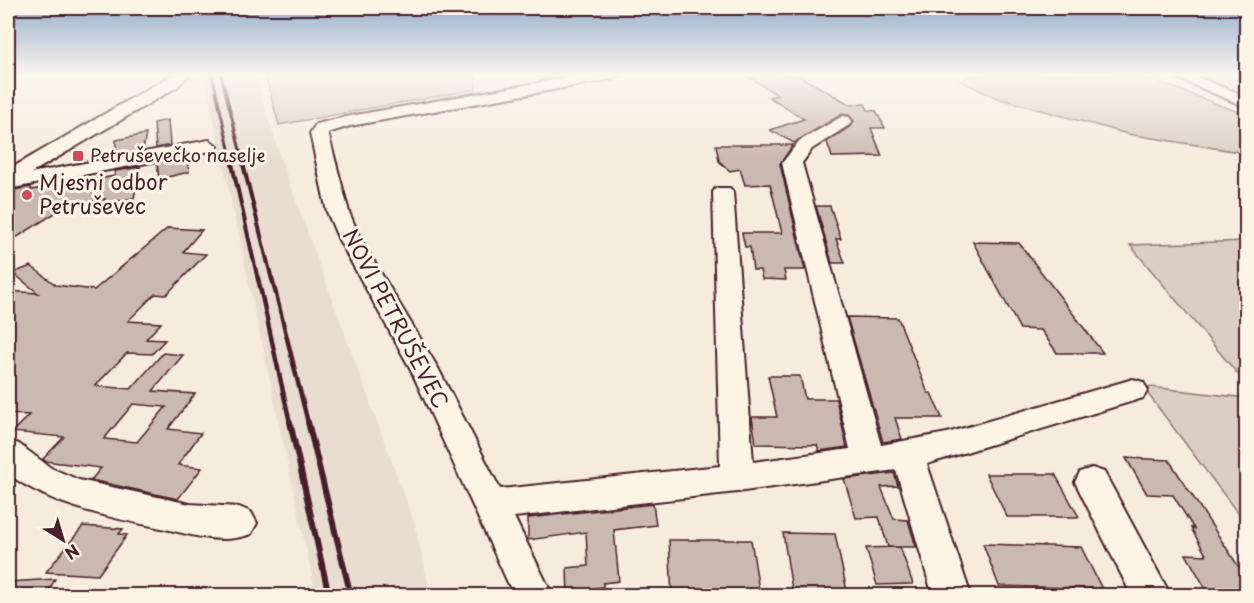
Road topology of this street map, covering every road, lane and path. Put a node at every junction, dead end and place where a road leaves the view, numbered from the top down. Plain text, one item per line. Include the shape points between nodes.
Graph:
1 (140, 102) edge
2 (462, 102) edge
3 (843, 121) dead end
4 (209, 146) dead end
5 (8, 180) edge
6 (723, 192) dead end
7 (1133, 390) dead end
8 (8, 453) edge
9 (908, 455) junction
10 (869, 461) junction
11 (737, 478) junction
12 (1092, 482) dead end
13 (489, 504) junction
14 (238, 523) dead end
15 (534, 596) edge
16 (952, 596) edge
17 (1152, 596) edge

1 - 5 street
2 - 13 street, NOVI PETRUŠEVEC via 322,128 319,133 338,212 350,240 424,368
3 - 10 street via 800,150 792,163
4 - 5 street
6 - 11 street
7 - 9 street
8 - 14 street via 35,475 86,496 213,525
9 - 10 street
9 - 16 street
10 - 11 street
11 - 13 street
12 - 17 street
13 - 15 street, NOVI PETRUŠEVEC

